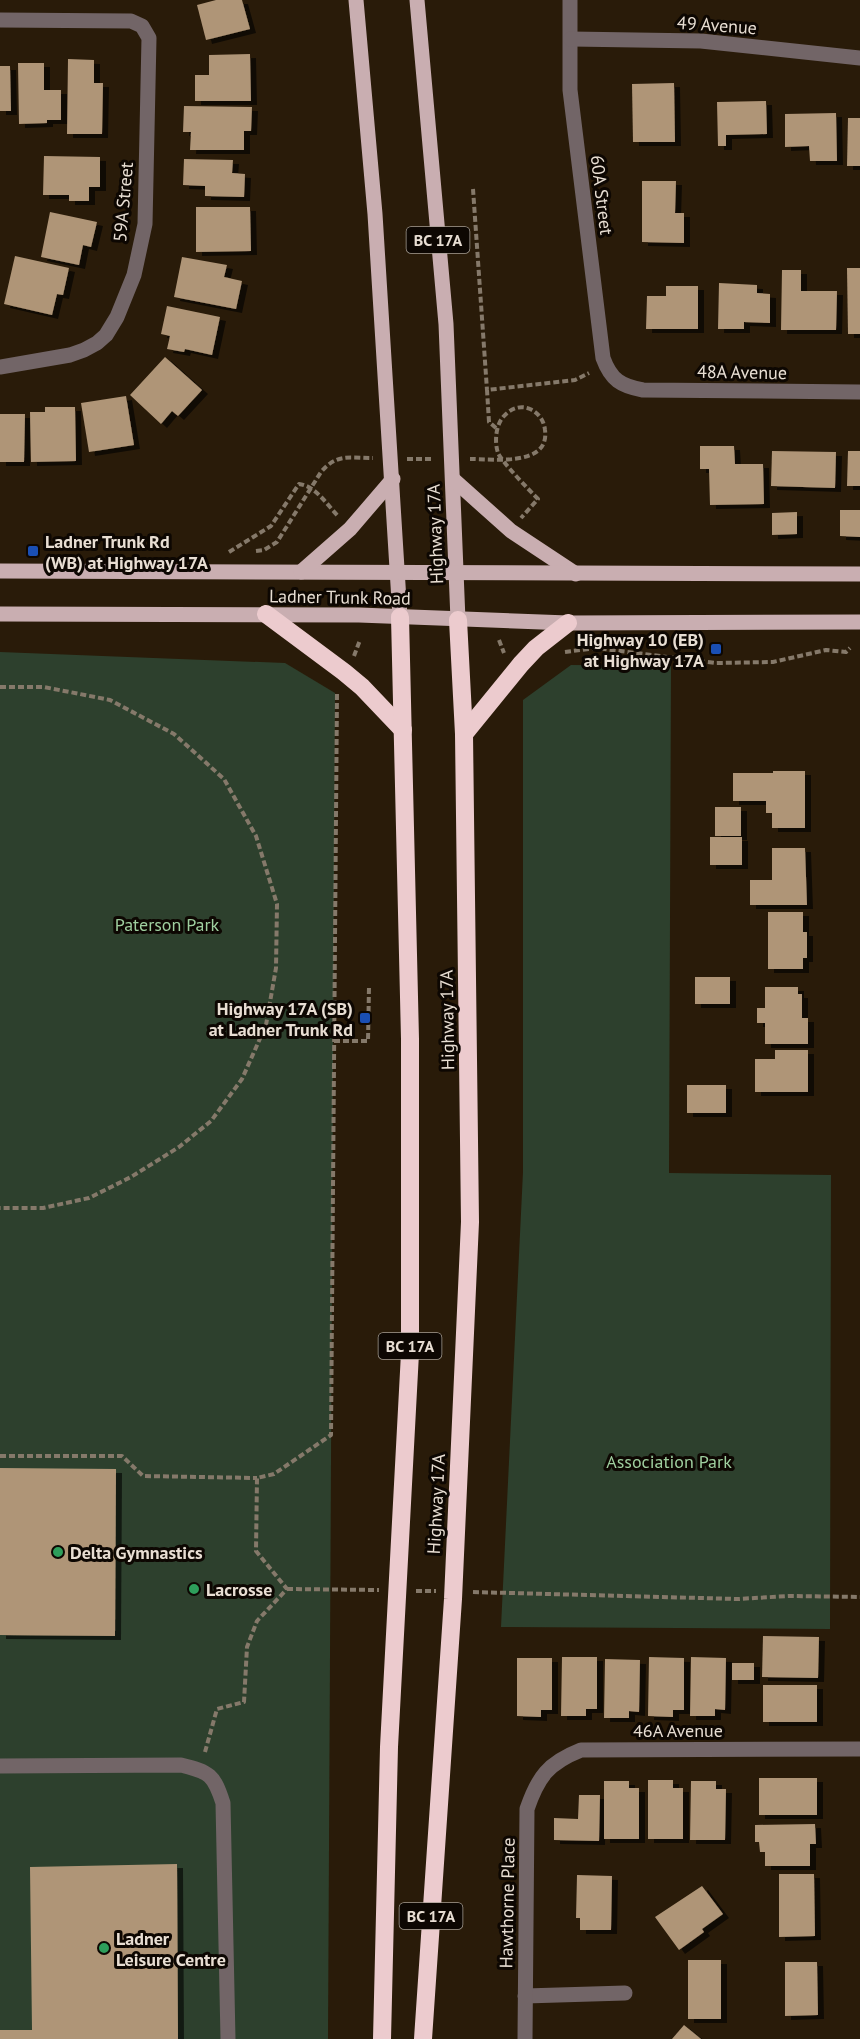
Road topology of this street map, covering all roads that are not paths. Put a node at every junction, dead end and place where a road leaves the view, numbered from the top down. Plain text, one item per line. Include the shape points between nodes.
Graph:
1 (356, 0) edge
2 (417, 0) edge
3 (570, 0) edge
4 (0, 20) edge
5 (571, 39) junction
6 (860, 58) edge
7 (0, 367) edge
8 (624, 387) joint
9 (860, 392) edge
10 (393, 478) junction
11 (454, 480) junction
12 (0, 572) edge
13 (301, 572) junction
14 (398, 573) junction
15 (457, 573) junction
16 (576, 574) junction
17 (860, 574) edge
18 (0, 614) edge
19 (266, 614) junction
20 (400, 617) junction
21 (458, 620) junction
22 (860, 622) edge
23 (568, 623) junction
24 (403, 730) junction
25 (464, 734) junction
26 (860, 1749) edge
27 (0, 1766) edge
28 (527, 1809) joint
29 (625, 1994) dead end
30 (525, 1996) junction
31 (228, 2039) edge
32 (382, 2039) edge
33 (423, 2039) edge
34 (525, 2039) edge

1 - 10 main road, Highway 17A / BC 17A
2 - 11 main road, Highway 17A / BC 17A via 446,324
3 - 5 street, 60A Street
4 - 7 street, 59A Street via 131,21 142,26 148,38 145,224 134,275 117,317 106,335 70,356
5 - 6 street, 49 Avenue via 701,41
5 - 8 street, 60A Street via 570,90 603,358
8 - 9 street, 48A Avenue
10 - 13 main road via 350,529
10 - 14 main road, Highway 17A / BC 17A
11 - 15 main road, Highway 17A / BC 17A
11 - 16 main road via 511,531
12 - 13 main road, Ladner Trunk Road
13 - 14 main road, Ladner Trunk Road
14 - 15 main road, Ladner Trunk Road
14 - 20 main road, Highway 17A / BC 17A
15 - 16 main road, Ladner Trunk Road
15 - 21 main road, Highway 17A / BC 17A
16 - 17 main road, Ladner Trunk Road
18 - 19 main road, Ladner Trunk Road
19 - 20 main road, Ladner Trunk Road
19 - 24 highway via 362,687
20 - 21 main road, Ladner Trunk Road
20 - 24 highway, Highway 17A / BC 17A
21 - 23 main road, Ladner Trunk Road
21 - 25 highway, Highway 17A / BC 17A
22 - 23 main road, Ladner Trunk Road
23 - 25 highway via 521,664
24 - 32 highway, Highway 17A / BC 17A via 410,1039 410,1353 390,1747
25 - 33 highway, Highway 17A / BC 17A via 470,1222 453,1599
26 - 28 street, 46A Avenue via 581,1750 560,1758 545,1773
27 - 31 street via 181,1765 200,1770 216,1782 223,1803
28 - 30 street, Hawthorne Place
29 - 30 street
30 - 34 street, Hawthorne Place

